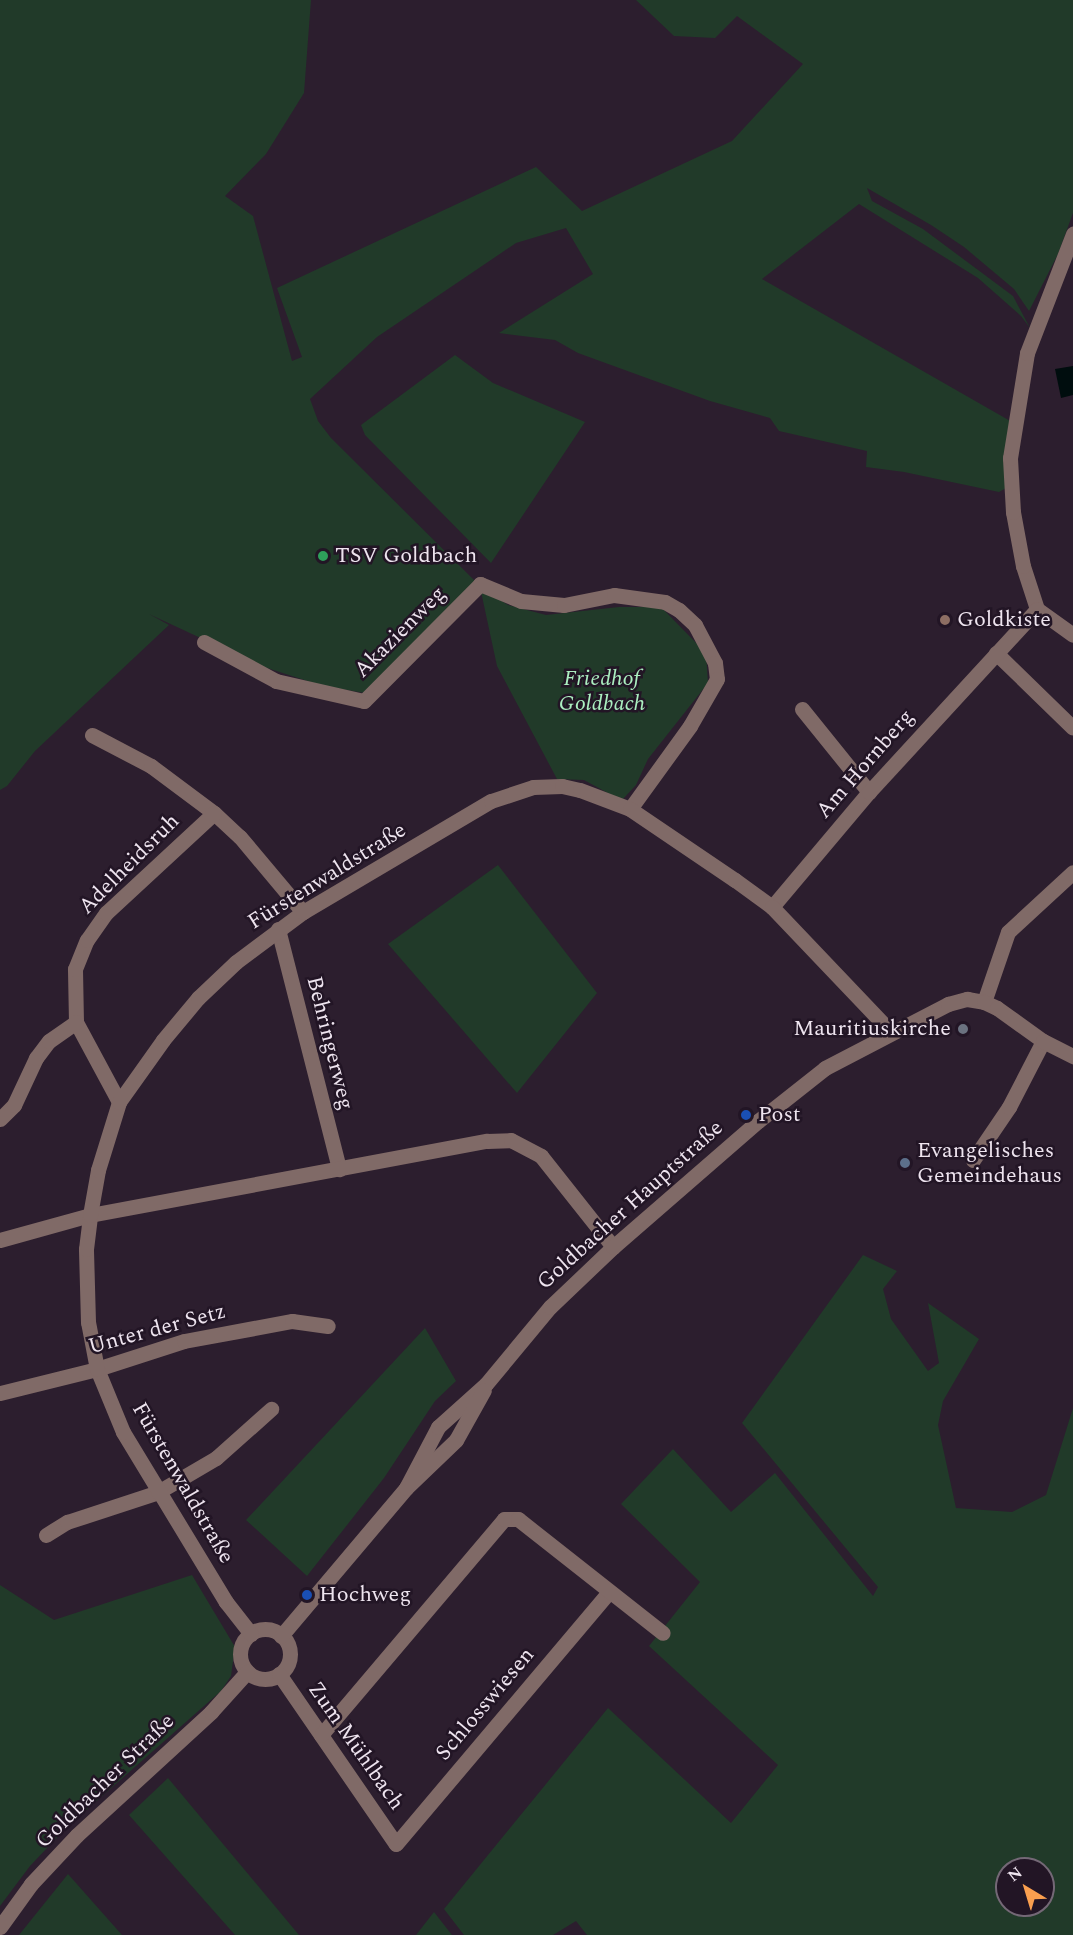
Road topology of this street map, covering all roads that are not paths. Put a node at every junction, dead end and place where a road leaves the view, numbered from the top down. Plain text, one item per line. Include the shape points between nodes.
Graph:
1 (1073, 234) edge
2 (1037, 609) junction
3 (1073, 635) edge
4 (204, 642) dead end
5 (996, 653) junction
6 (802, 709) dead end
7 (1073, 728) edge
8 (92, 735) dead end
9 (869, 792) junction
10 (630, 809) junction
11 (213, 813) junction
12 (1073, 872) edge
13 (771, 908) junction
14 (303, 912) junction
15 (278, 929) junction
16 (984, 1002) junction
17 (76, 1022) junction
18 (891, 1032) junction
19 (1043, 1041) junction
20 (1073, 1056) edge
21 (119, 1102) junction
22 (0, 1119) edge
23 (972, 1160) dead end
24 (339, 1169) junction
25 (90, 1215) junction
26 (0, 1240) edge
27 (613, 1247) junction
28 (328, 1326) dead end
29 (97, 1369) junction
30 (486, 1384) junction
31 (0, 1393) edge
32 (272, 1409) dead end
33 (406, 1488) junction
34 (158, 1492) junction
35 (46, 1535) dead end
36 (609, 1592) junction
37 (663, 1633) dead end
38 (251, 1634) junction
39 (281, 1636) junction
40 (247, 1672) junction
41 (279, 1674) junction
42 (321, 1736) junction
43 (396, 1844) joint
44 (0, 1928) edge

1 - 2 street via 1027,353 1010,458 1013,512 1023,566
2 - 3 street
2 - 5 street, Am Hornberg
4 - 10 street, Akazienweg via 276,681 364,700 480,584 520,601 564,605 614,595 665,602 695,625 716,663 717,679 690,726
5 - 7 street
5 - 9 street, Am Hornberg
6 - 9 street
8 - 11 street via 151,766
9 - 13 street, Am Hornberg
10 - 13 street, Fürstenwaldstraße
10 - 14 street, Fürstenwaldstraße via 580,789 533,787 491,801
11 - 14 street via 240,837
11 - 17 street, Adelheidsruh via 114,905 87,940 75,969
12 - 16 street via 1008,932
13 - 18 street, Fürstenwaldstraße
14 - 15 street, Fürstenwaldstraße
15 - 21 street, Fürstenwaldstraße via 198,998
15 - 24 street, Behringerweg
16 - 18 street, Goldbacher Hauptstraße via 967,999 948,1004
16 - 19 street
17 - 21 street, Adelheidsruh
17 - 22 street via 49,1041 36,1058 14,1105
18 - 27 street, Goldbacher Hauptstraße via 825,1068 794,1091
19 - 20 street
19 - 23 street via 1009,1107
21 - 25 street, Fürstenwaldstraße via 98,1170
24 - 25 street
24 - 27 street via 487,1141 511,1140 541,1156
25 - 26 street
25 - 29 street, Fürstenwaldstraße via 86,1249 88,1322
27 - 30 street, Goldbacher Hauptstraße via 550,1307
28 - 29 street, Unter der Setz via 292,1321 184,1341
29 - 31 street, Unter der Setz
29 - 34 street, Fürstenwaldstraße via 123,1432
30 - 33 street, Goldbacher Hauptstraße via 456,1440
30 - 33 street, Goldbacher Hauptstraße via 438,1427
32 - 34 street via 216,1458
33 - 39 street, Goldbacher Hauptstraße
34 - 35 street via 67,1522
34 - 38 street, Fürstenwaldstraße via 226,1602
36 - 37 street
36 - 42 street via 518,1518 504,1520
36 - 43 street, Schlosswiesen
38 - 39 street via 261,1630
38 - 40 street via 240,1652
39 - 41 street via 289,1655
40 - 41 street via 265,1679
40 - 44 street, Goldbacher Straße via 211,1712 77,1835 32,1884
41 - 42 street, Zum Mühlbach
42 - 43 street, Zum Mühlbach

